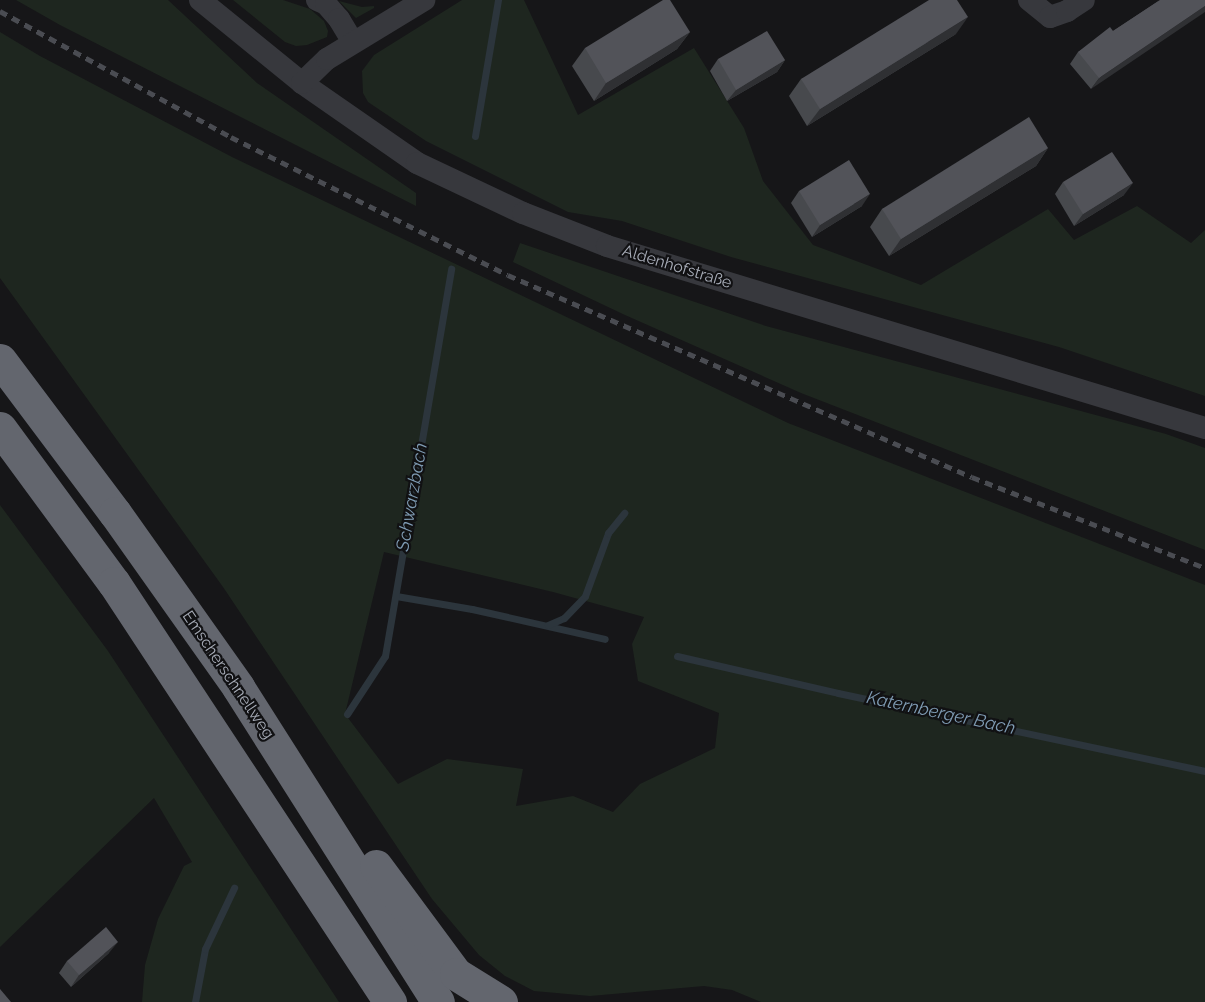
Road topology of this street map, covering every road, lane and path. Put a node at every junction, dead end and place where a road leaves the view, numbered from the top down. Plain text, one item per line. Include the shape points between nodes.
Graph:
1 (200, 0) edge
2 (317, 0) edge
3 (424, 0) edge
4 (1029, 0) edge
5 (1084, 0) edge
6 (353, 42) junction
7 (302, 83) junction
8 (0, 360) edge
9 (0, 428) edge
10 (1205, 428) edge
11 (238, 687) junction
12 (390, 1002) edge
13 (438, 1002) edge
14 (501, 1002) edge

1 - 7 street, Aldenhofstraße
2 - 6 street via 339,19
3 - 6 street
4 - 5 street via 1050,17
6 - 7 street via 327,59
7 - 10 street, Aldenhofstraße via 417,163 523,213 607,246
8 - 11 highway, Emscherschnellweg
9 - 12 highway via 114,583
11 - 13 highway, Emscherschnellweg
11 - 14 highway via 294,744 387,884 456,974

